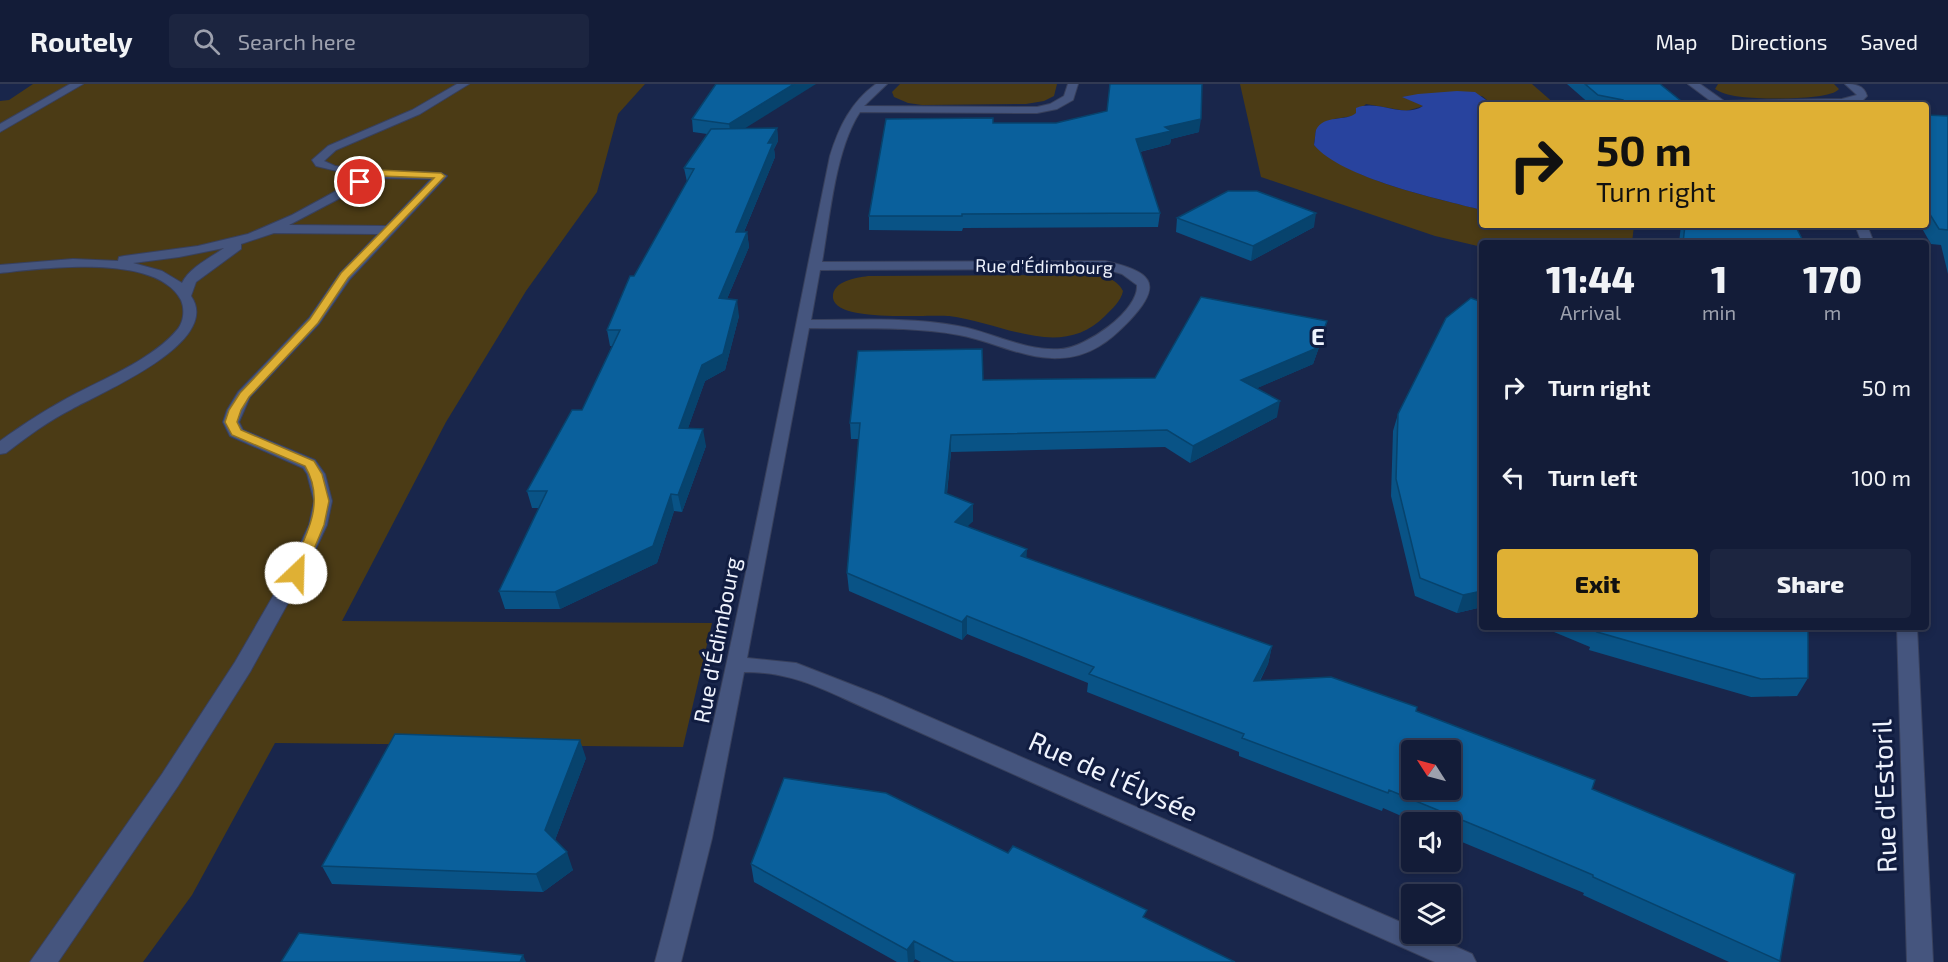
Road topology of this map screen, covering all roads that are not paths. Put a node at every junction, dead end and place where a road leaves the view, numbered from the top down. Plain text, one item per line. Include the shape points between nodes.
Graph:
1 (68, 84) edge
2 (78, 84) edge
3 (464, 84) edge
4 (882, 84) edge
5 (1073, 84) edge
6 (1693, 84) edge
7 (1850, 84) edge
8 (59, 94) junction
9 (1718, 102) edge
10 (1842, 102) edge
11 (856, 109) junction
12 (29, 110) junction
13 (0, 115) edge
14 (0, 129) edge
15 (378, 173) junction
16 (270, 229) junction
17 (388, 230) junction
18 (87, 263) junction
19 (814, 266) junction
20 (0, 269) edge
21 (185, 295) junction
22 (802, 324) junction
23 (0, 449) edge
24 (1907, 630) edge
25 (735, 665) junction
26 (43, 962) edge
27 (668, 962) edge
28 (1463, 962) edge
29 (1920, 962) edge

1 - 8 street
2 - 8 street
3 - 15 street via 416,112 332,148 318,160 326,167
4 - 11 street, Rue d'Édimbourg
5 - 11 street via 1069,98 1037,110
6 - 9 street
7 - 10 street via 1862,96
8 - 12 street
11 - 19 street, Rue d'Édimbourg via 839,143
12 - 13 street
12 - 14 street
15 - 16 street
15 - 17 street via 441,176
16 - 17 street
16 - 18 street via 222,245 144,259
16 - 21 street via 205,267 190,280
17 - 26 street via 345,276 314,321 244,395 231,422 236,433 309,464 316,474 323,501 318,525 296,573 243,667 170,780
18 - 20 street
18 - 21 street via 147,271 170,279
19 - 22 street, Rue d'Édimbourg
19 - 22 street, Rue d'Édimbourg via 1105,265 1133,274 1145,291 1104,339 1074,352 1036,351 981,335 936,328
21 - 23 street via 190,322 178,338 47,415
22 - 25 street, Rue d'Édimbourg
24 - 29 street, Rue d'Estoril
25 - 27 street, Rue d'Édimbourg
25 - 28 street, Rue de l'Élysée via 796,670

